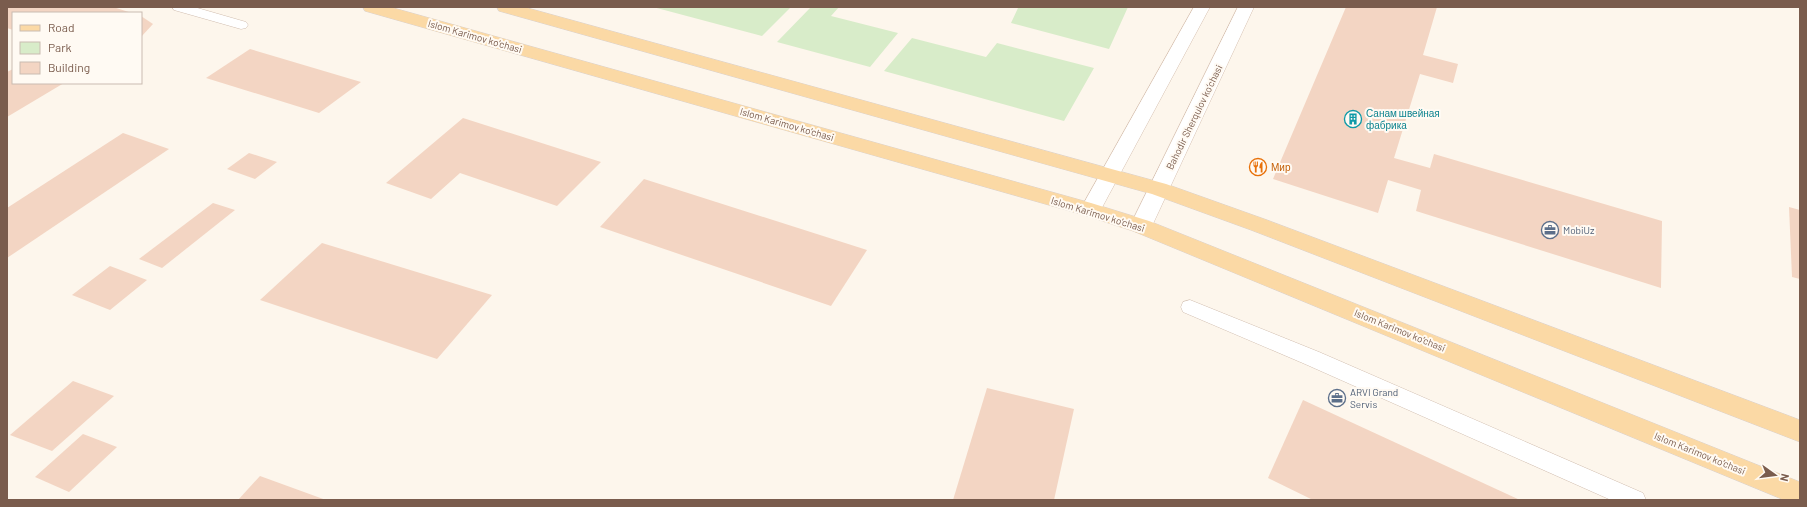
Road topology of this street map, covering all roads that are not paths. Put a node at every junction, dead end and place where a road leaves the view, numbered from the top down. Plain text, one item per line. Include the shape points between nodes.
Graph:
1 (179, 7) edge
2 (371, 7) edge
3 (505, 7) edge
4 (1202, 7) edge
5 (1246, 7) edge
6 (241, 25) dead end
7 (1110, 175) junction
8 (1159, 189) junction
9 (1091, 210) junction
10 (1141, 226) junction
11 (1190, 307) dead end
12 (1800, 431) edge
13 (1800, 494) edge
14 (1635, 500) edge

1 - 6 lane
2 - 9 main road, Islom Karimov ko‘chasi
3 - 7 main road
4 - 7 main road
5 - 8 main road, Bahodir Sherqulov ko‘chasi
7 - 8 main road
7 - 9 main road
8 - 10 main road, Bahodir Sherqulov ko‘chasi
8 - 12 main road
9 - 10 main road, Islom Karimov ko‘chasi
10 - 13 main road, Islom Karimov ko‘chasi
11 - 14 lane

